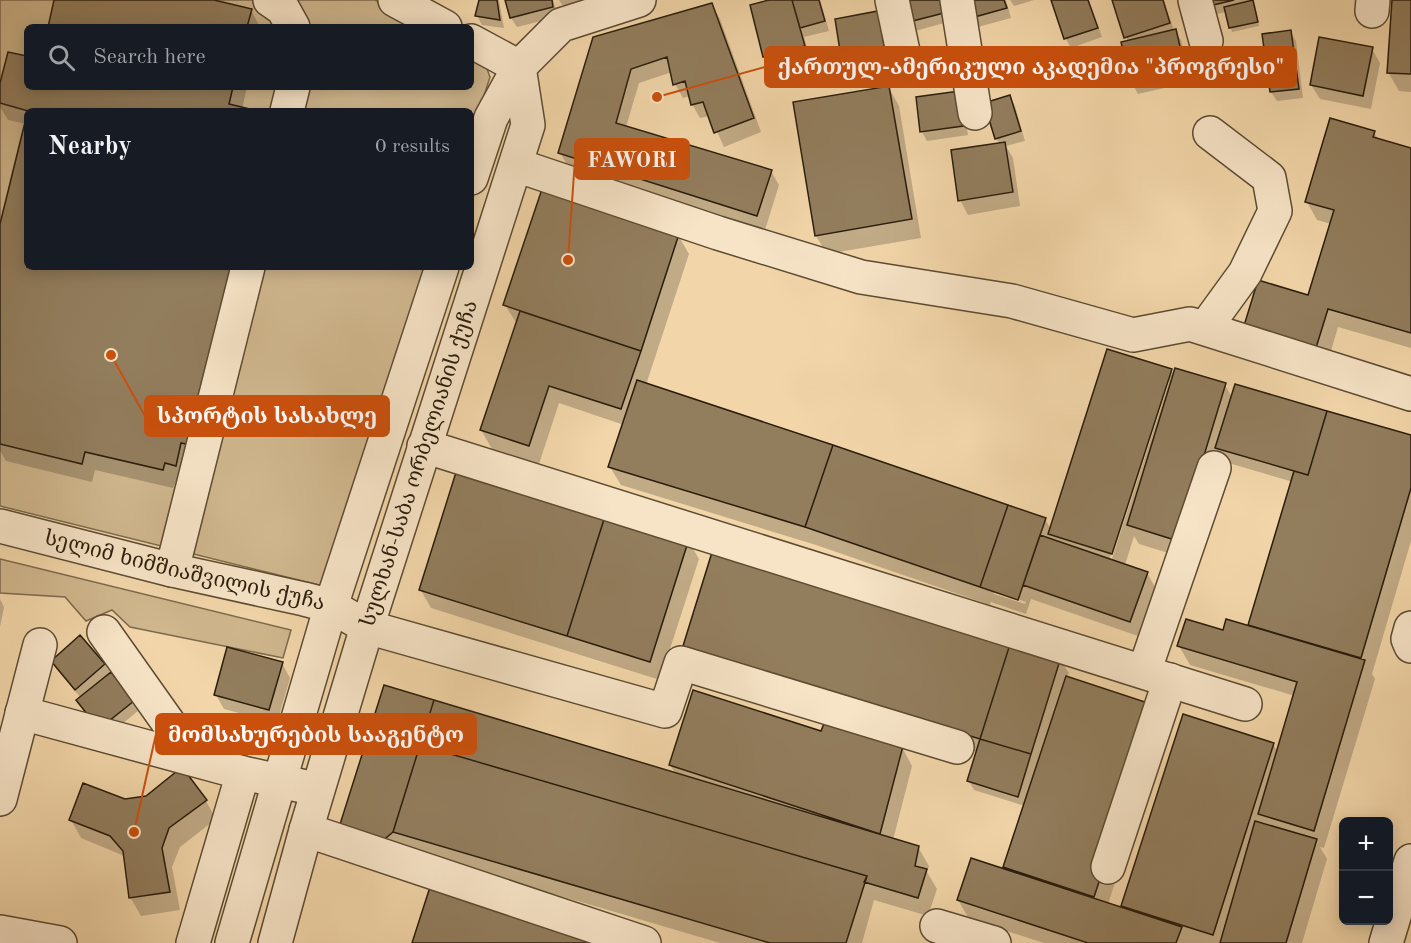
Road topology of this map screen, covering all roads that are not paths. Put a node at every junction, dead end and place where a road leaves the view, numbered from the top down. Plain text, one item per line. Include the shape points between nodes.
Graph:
1 (270, 0) edge
2 (395, 0) edge
3 (639, 0) edge
4 (892, 0) edge
5 (957, 0) edge
6 (1195, 0) edge
7 (291, 24) edge
8 (439, 24) edge
9 (1206, 41) dead end
10 (474, 43) edge
11 (519, 67) junction
12 (907, 70) dead end
13 (292, 90) edge
14 (288, 108) edge
15 (975, 113) dead end
16 (1210, 134) dead end
17 (516, 165) junction
18 (474, 169) edge
19 (247, 270) edge
20 (441, 270) edge
21 (1205, 328) junction
22 (1411, 394) edge
23 (424, 446) junction
24 (1214, 468) dead end
25 (0, 526) edge
26 (172, 570) junction
27 (331, 606) junction
28 (367, 627) junction
29 (1411, 628) edge
30 (104, 632) dead end
31 (40, 645) dead end
32 (1411, 646) edge
33 (1157, 676) junction
34 (1245, 704) dead end
35 (22, 713) junction
36 (957, 747) dead end
37 (194, 759) junction
38 (243, 773) junction
39 (281, 782) junction
40 (318, 790) junction
41 (0, 800) edge
42 (306, 831) junction
43 (1411, 861) edge
44 (1108, 867) dead end
45 (937, 926) dead end
46 (0, 932) edge
47 (60, 943) edge
48 (194, 943) edge
49 (232, 943) edge
50 (271, 943) edge
51 (644, 943) edge
52 (994, 943) edge
53 (1386, 943) edge

1 - 7 street via 283,9
2 - 8 street
3 - 11 street via 561,25
4 - 12 street
5 - 15 street
6 - 9 street
10 - 11 street
11 - 17 street, სულხან-საბა ორბელიანის ქუჩა via 528,125
11 - 18 street via 491,118
13 - 14 street
16 - 21 street via 1269,178 1275,211 1245,273
17 - 21 street via 861,277 1012,301 1133,335 1190,324
17 - 23 street, სულხან-საბა ორბელიანის ქუჩა
19 - 26 street
20 - 27 street, სულხან-საბა ორბელიანის ქუჩა
21 - 22 street
23 - 28 street, სულხან-საბა ორბელიანის ქუჩა
23 - 33 street
24 - 33 street
25 - 26 street, სელიმ ხიმშიაშვილის ქუჩა
26 - 27 street, სელიმ ხიმშიაშვილის ქუჩა
27 - 28 street, სელიმ ხიმშიაშვილის ქუჩა
27 - 39 street, სულხან-საბა ორბელიანის ქუჩა
28 - 36 street, სელიმ ხიმშიაშვილის ქუჩა via 665,711 681,663
28 - 40 street, სულხან-საბა ორბელიანის ქუჩა
29 - 32 street
30 - 37 street
31 - 35 street
33 - 34 street
33 - 44 street
35 - 37 street
35 - 41 street
37 - 38 street
38 - 39 street
38 - 48 street
39 - 40 street
39 - 49 street, სულხან-საბა ორბელიანის ქუჩა
40 - 42 street, სულხან-საბა ორბელიანის ქუჩა
42 - 50 street, სულხან-საბა ორბელიანის ქუჩა
42 - 51 street
43 - 53 street
45 - 52 street
46 - 47 street

